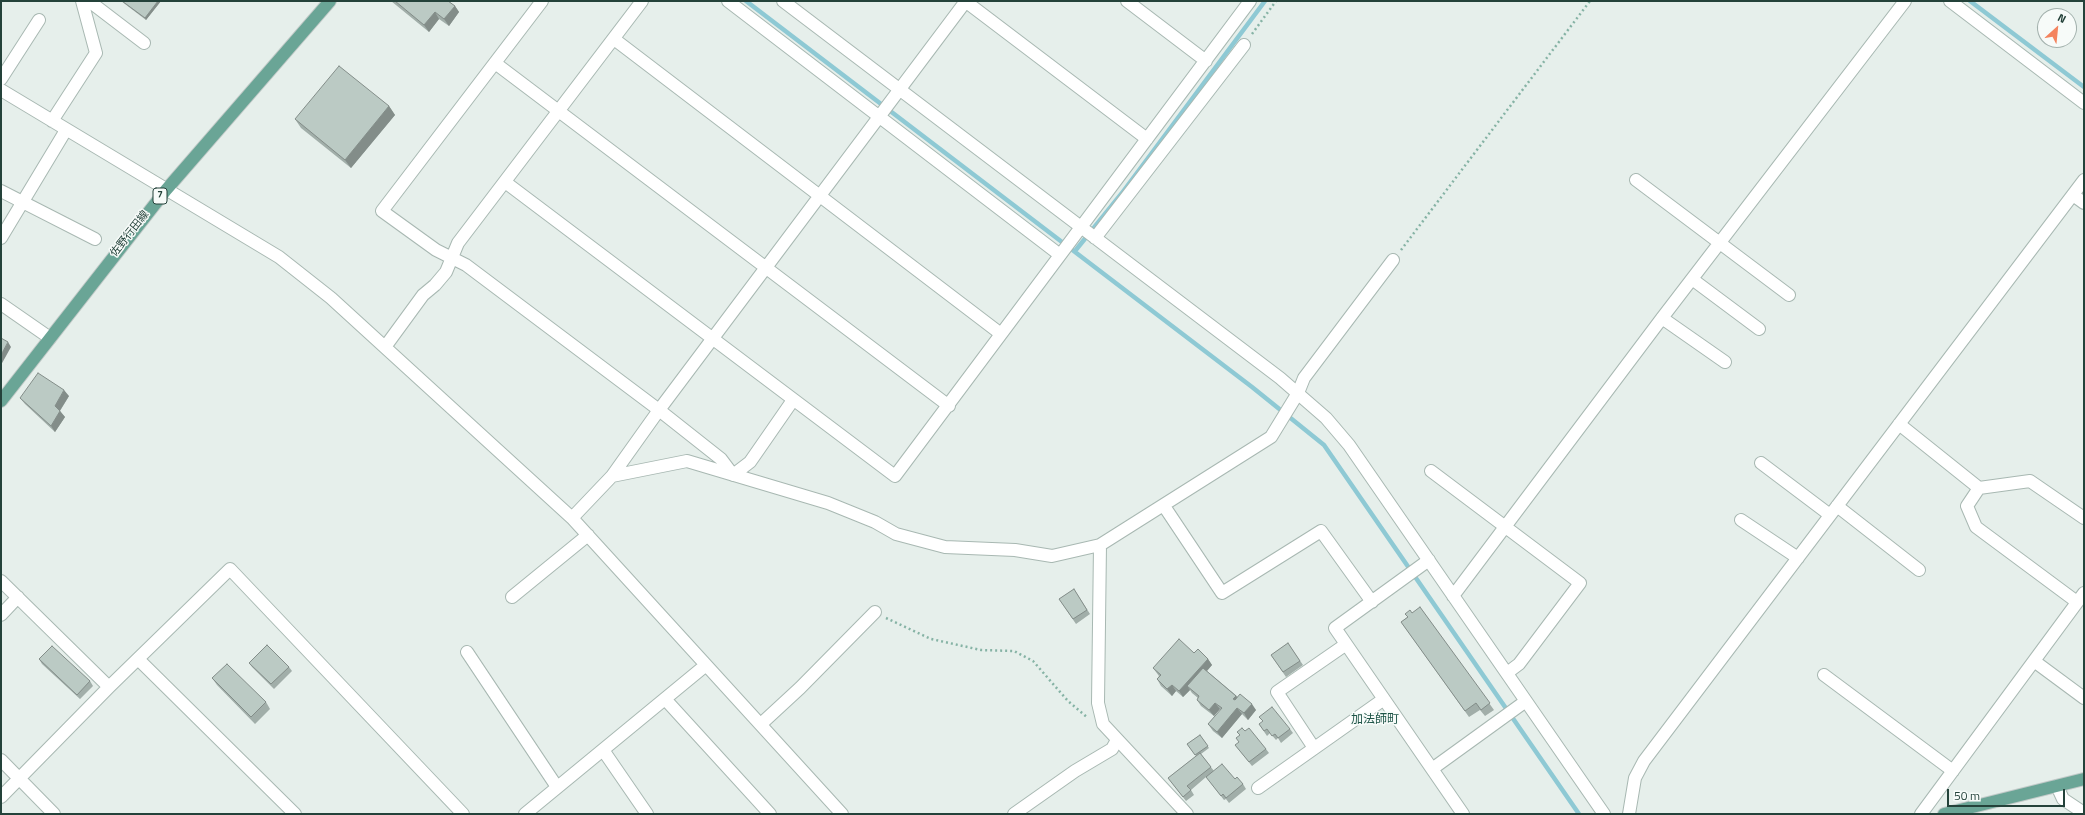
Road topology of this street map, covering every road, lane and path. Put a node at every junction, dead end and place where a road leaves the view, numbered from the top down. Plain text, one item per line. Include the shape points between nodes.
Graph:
1 (82, 1) edge
2 (89, 1) edge
3 (330, 1) edge
4 (542, 1) edge
5 (642, 1) edge
6 (728, 1) edge
7 (783, 1) edge
8 (965, 1) edge
9 (1128, 1) edge
10 (1250, 1) edge
11 (1276, 1) edge
12 (1590, 1) edge
13 (1905, 1) edge
14 (1950, 1) edge
15 (39, 20) dead end
16 (614, 39) junction
17 (144, 43) dead end
18 (1244, 45) joint
19 (1206, 60) junction
20 (495, 63) junction
21 (1, 79) edge
22 (899, 89) junction
23 (1, 90) edge
24 (2084, 103) edge
25 (559, 111) junction
26 (878, 116) junction
27 (52, 121) junction
28 (66, 130) junction
29 (1147, 139) junction
30 (1636, 180) dead end
31 (2084, 180) edge
32 (505, 182) junction
33 (166, 190) junction
34 (1, 191) edge
35 (2073, 195) junction
36 (820, 196) junction
37 (22, 203) junction
38 (2084, 203) edge
39 (1081, 228) junction
40 (1, 238) edge
41 (1095, 238) junction
42 (94, 239) dead end
43 (1719, 244) junction
44 (1060, 255) junction
45 (451, 258) junction
46 (1393, 260) joint
47 (766, 268) junction
48 (1692, 279) junction
49 (1789, 295) dead end
50 (1, 304) edge
51 (1662, 318) junction
52 (1759, 329) dead end
53 (1001, 334) junction
54 (50, 338) junction
55 (714, 338) junction
56 (385, 347) junction
57 (1725, 362) dead end
58 (1298, 393) junction
59 (793, 400) junction
60 (1, 401) edge
61 (948, 406) junction
62 (659, 410) junction
63 (1899, 424) junction
64 (1761, 463) dead end
65 (1431, 471) dead end
66 (733, 475) junction
67 (612, 476) junction
68 (1979, 488) junction
69 (1164, 506) junction
70 (1833, 510) junction
71 (572, 518) junction
72 (2084, 518) edge
73 (1741, 520) dead end
74 (1506, 526) junction
75 (588, 535) junction
76 (1100, 545) junction
77 (1798, 558) junction
78 (1429, 560) junction
79 (1919, 570) dead end
80 (1, 581) edge
81 (1453, 596) junction
82 (512, 597) dead end
83 (18, 598) junction
84 (2081, 598) edge
85 (1372, 602) junction
86 (875, 612) joint
87 (1, 615) edge
88 (1345, 644) junction
89 (467, 652) dead end
90 (138, 659) junction
91 (2034, 661) junction
92 (706, 665) junction
93 (1507, 673) junction
94 (1824, 675) dead end
95 (108, 688) junction
96 (2084, 698) edge
97 (665, 699) junction
98 (1384, 699) junction
99 (1526, 701) junction
100 (761, 724) junction
101 (1103, 724) junction
102 (1117, 740) junction
103 (1314, 748) junction
104 (603, 750) junction
105 (1, 760) edge
106 (1432, 769) junction
107 (1953, 770) junction
108 (19, 778) junction
109 (2084, 779) edge
110 (2057, 786) junction
111 (557, 787) junction
112 (1258, 788) dead end
113 (1, 797) edge
114 (2084, 813) edge
115 (54, 814) edge
116 (294, 814) edge
117 (463, 814) edge
118 (524, 814) edge
119 (647, 814) edge
120 (770, 814) edge
121 (842, 814) edge
122 (1014, 814) edge
123 (1187, 814) edge
124 (1463, 814) edge
125 (1604, 814) edge
126 (1630, 814) edge
127 (1921, 814) edge
128 (1944, 814) edge

1 - 27 street via 96,52
2 - 17 street
3 - 33 main road, 佐野行田線 / 7
4 - 20 street
5 - 16 street
6 - 26 street
7 - 22 street
8 - 22 street
8 - 29 street
9 - 19 street
10 - 19 street
11 - 18 path
12 - 46 path
13 - 43 street
14 - 24 street
15 - 21 street
16 - 25 street
16 - 36 street
18 - 41 street
19 - 29 street
20 - 25 street
20 - 45 street via 382,211
22 - 26 street
22 - 39 street
23 - 27 street
25 - 32 street
25 - 47 street
26 - 36 street
26 - 44 street
27 - 28 street
28 - 33 street
28 - 37 street
29 - 39 street
30 - 43 street
31 - 35 street
32 - 45 street via 458,243
32 - 55 street
33 - 54 main road, 佐野行田線 / 7
33 - 56 street via 279,258 331,298
34 - 37 street
35 - 38 street
35 - 63 street
36 - 47 street
36 - 53 street
37 - 40 street
37 - 42 street
39 - 41 street
39 - 44 street
41 - 58 street
43 - 48 street
43 - 49 street
44 - 53 street
45 - 56 street via 446,272 436,286 424,295
45 - 62 street via 466,265
46 - 58 street via 1304,378
47 - 55 street
47 - 61 street
48 - 51 street
48 - 52 street
50 - 54 street
51 - 57 street
51 - 74 street
53 - 61 street
54 - 60 main road, 佐野行田線 / 7
55 - 59 street
55 - 62 street
56 - 71 street
58 - 69 street via 1272,436
58 - 78 street via 1326,418 1349,445
59 - 61 street via 895,476
59 - 66 street via 750,462
62 - 66 street via 721,459
62 - 67 street
63 - 68 street
63 - 70 street
64 - 70 street
65 - 74 street
66 - 67 street via 687,461
66 - 76 street via 828,503 875,522 896,534 944,547 1015,550 1052,556
67 - 71 street
68 - 72 street via 2030,481
68 - 84 street via 1967,506 1976,526
69 - 76 street
69 - 85 street via 1222,593 1321,531
70 - 77 street
70 - 79 street
71 - 75 street
73 - 77 street
74 - 81 street
74 - 93 street via 1580,583 1519,664
75 - 82 street
75 - 92 street
76 - 101 street via 1098,703
77 - 126 street via 1644,761 1635,778
78 - 81 street
78 - 85 street
80 - 83 street
81 - 93 street
83 - 87 street
83 - 95 street
84 - 91 street
85 - 88 street via 1335,628
86 - 100 street
86 - 101 path via 931,639 981,650 1014,651 1033,661 1084,716
88 - 98 street
88 - 103 street via 1277,692
89 - 111 street
90 - 95 street
90 - 116 street
90 - 117 street via 230,569
91 - 96 street
91 - 107 street
92 - 97 street
92 - 100 street
93 - 99 street
94 - 107 street
95 - 108 street
97 - 104 street
97 - 120 street
98 - 103 street
98 - 106 street
99 - 106 street
99 - 125 street
100 - 121 street
101 - 102 street
102 - 122 street via 1112,749 1075,771
102 - 123 street
103 - 112 street
104 - 111 street
104 - 119 street
105 - 108 street
106 - 124 street
107 - 127 street
108 - 113 street
108 - 115 street
109 - 110 main road
110 - 114 street via 2063,799
110 - 128 main road
111 - 118 street

